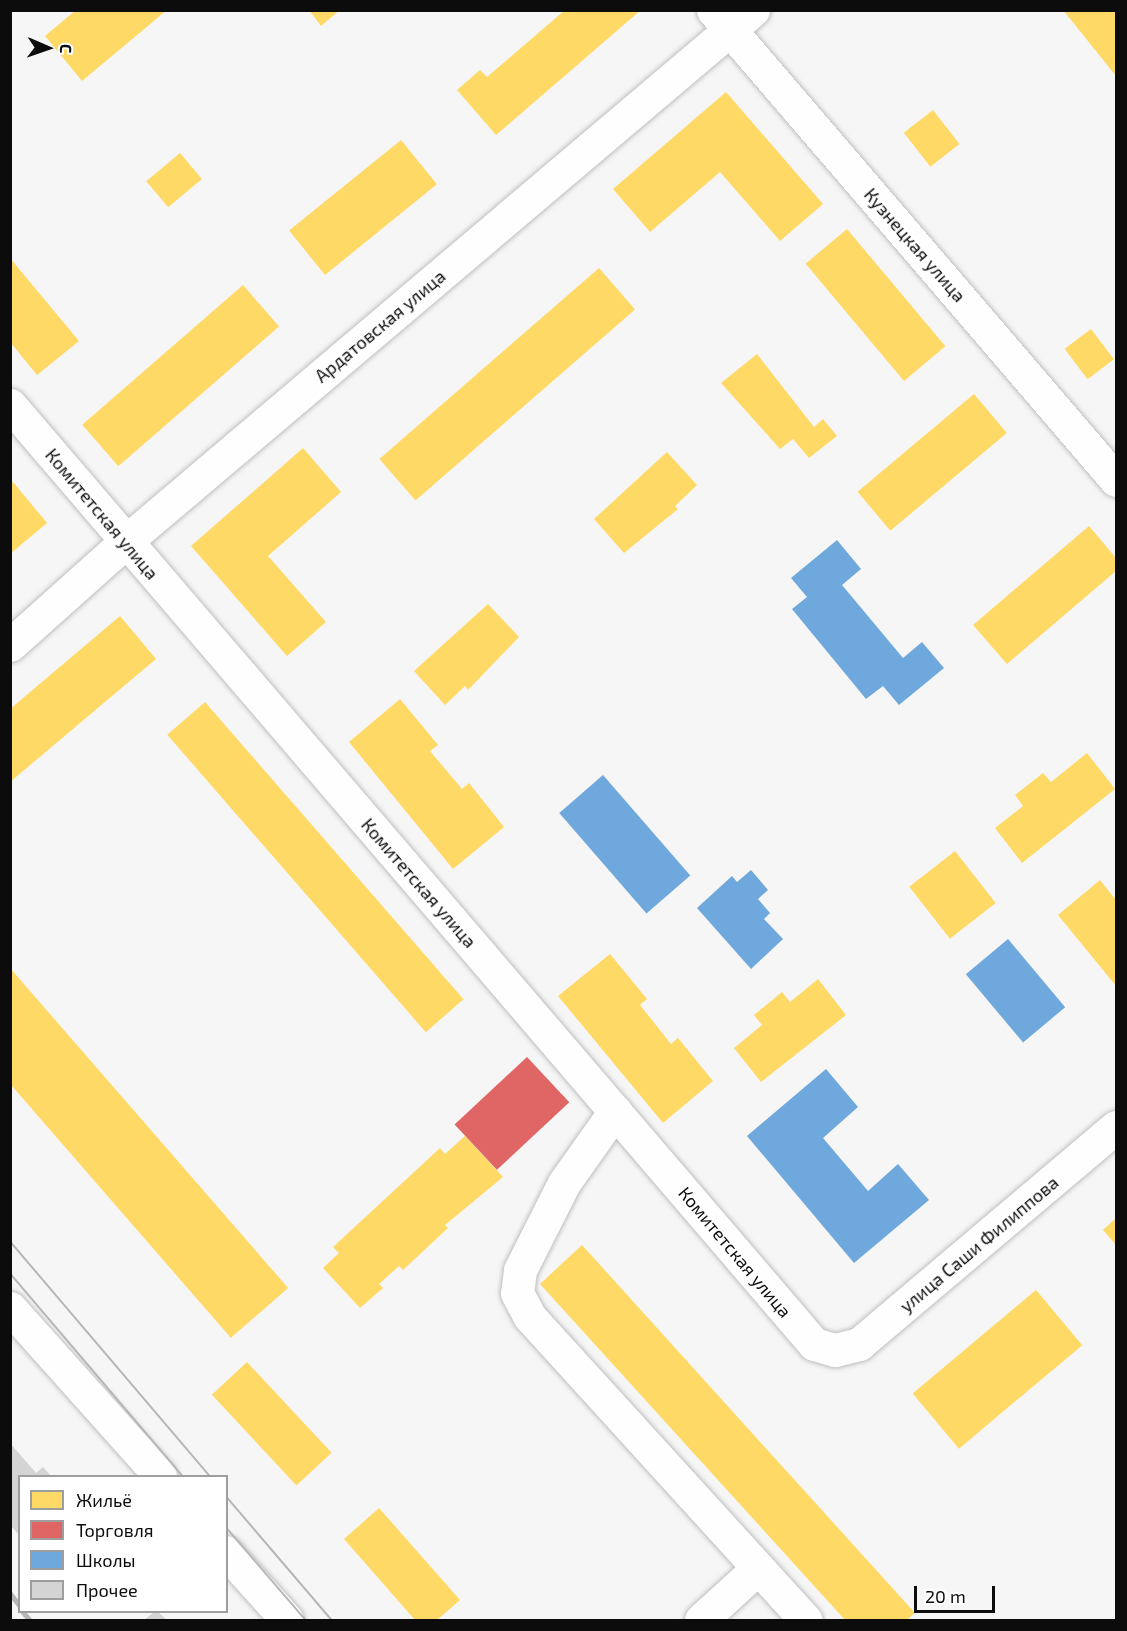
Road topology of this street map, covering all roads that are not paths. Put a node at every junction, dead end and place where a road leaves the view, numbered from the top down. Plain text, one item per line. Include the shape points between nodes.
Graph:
1 (732, 17) edge
2 (10, 405) edge
3 (1116, 480) edge
4 (125, 542) junction
5 (10, 645) edge
6 (615, 1111) junction
7 (1116, 1127) edge
8 (10, 1308) edge
9 (835, 1350) joint
10 (159, 1475) edge
11 (228, 1554) edge
12 (758, 1568) junction
13 (287, 1620) edge
14 (701, 1620) edge
15 (806, 1620) edge

1 - 3 street, Кузнецкая улица
1 - 4 street, Ардатовская улица
2 - 4 street, Комитетская улица
4 - 5 street, Ардатовская улица
4 - 6 street, Комитетская улица
6 - 9 street, Комитетская улица via 814,1344
6 - 12 street via 564,1183 520,1270 517,1293 529,1316
7 - 9 street, улица Саши Филиппова via 859,1344
8 - 10 street
11 - 13 street
12 - 14 street
12 - 15 street

